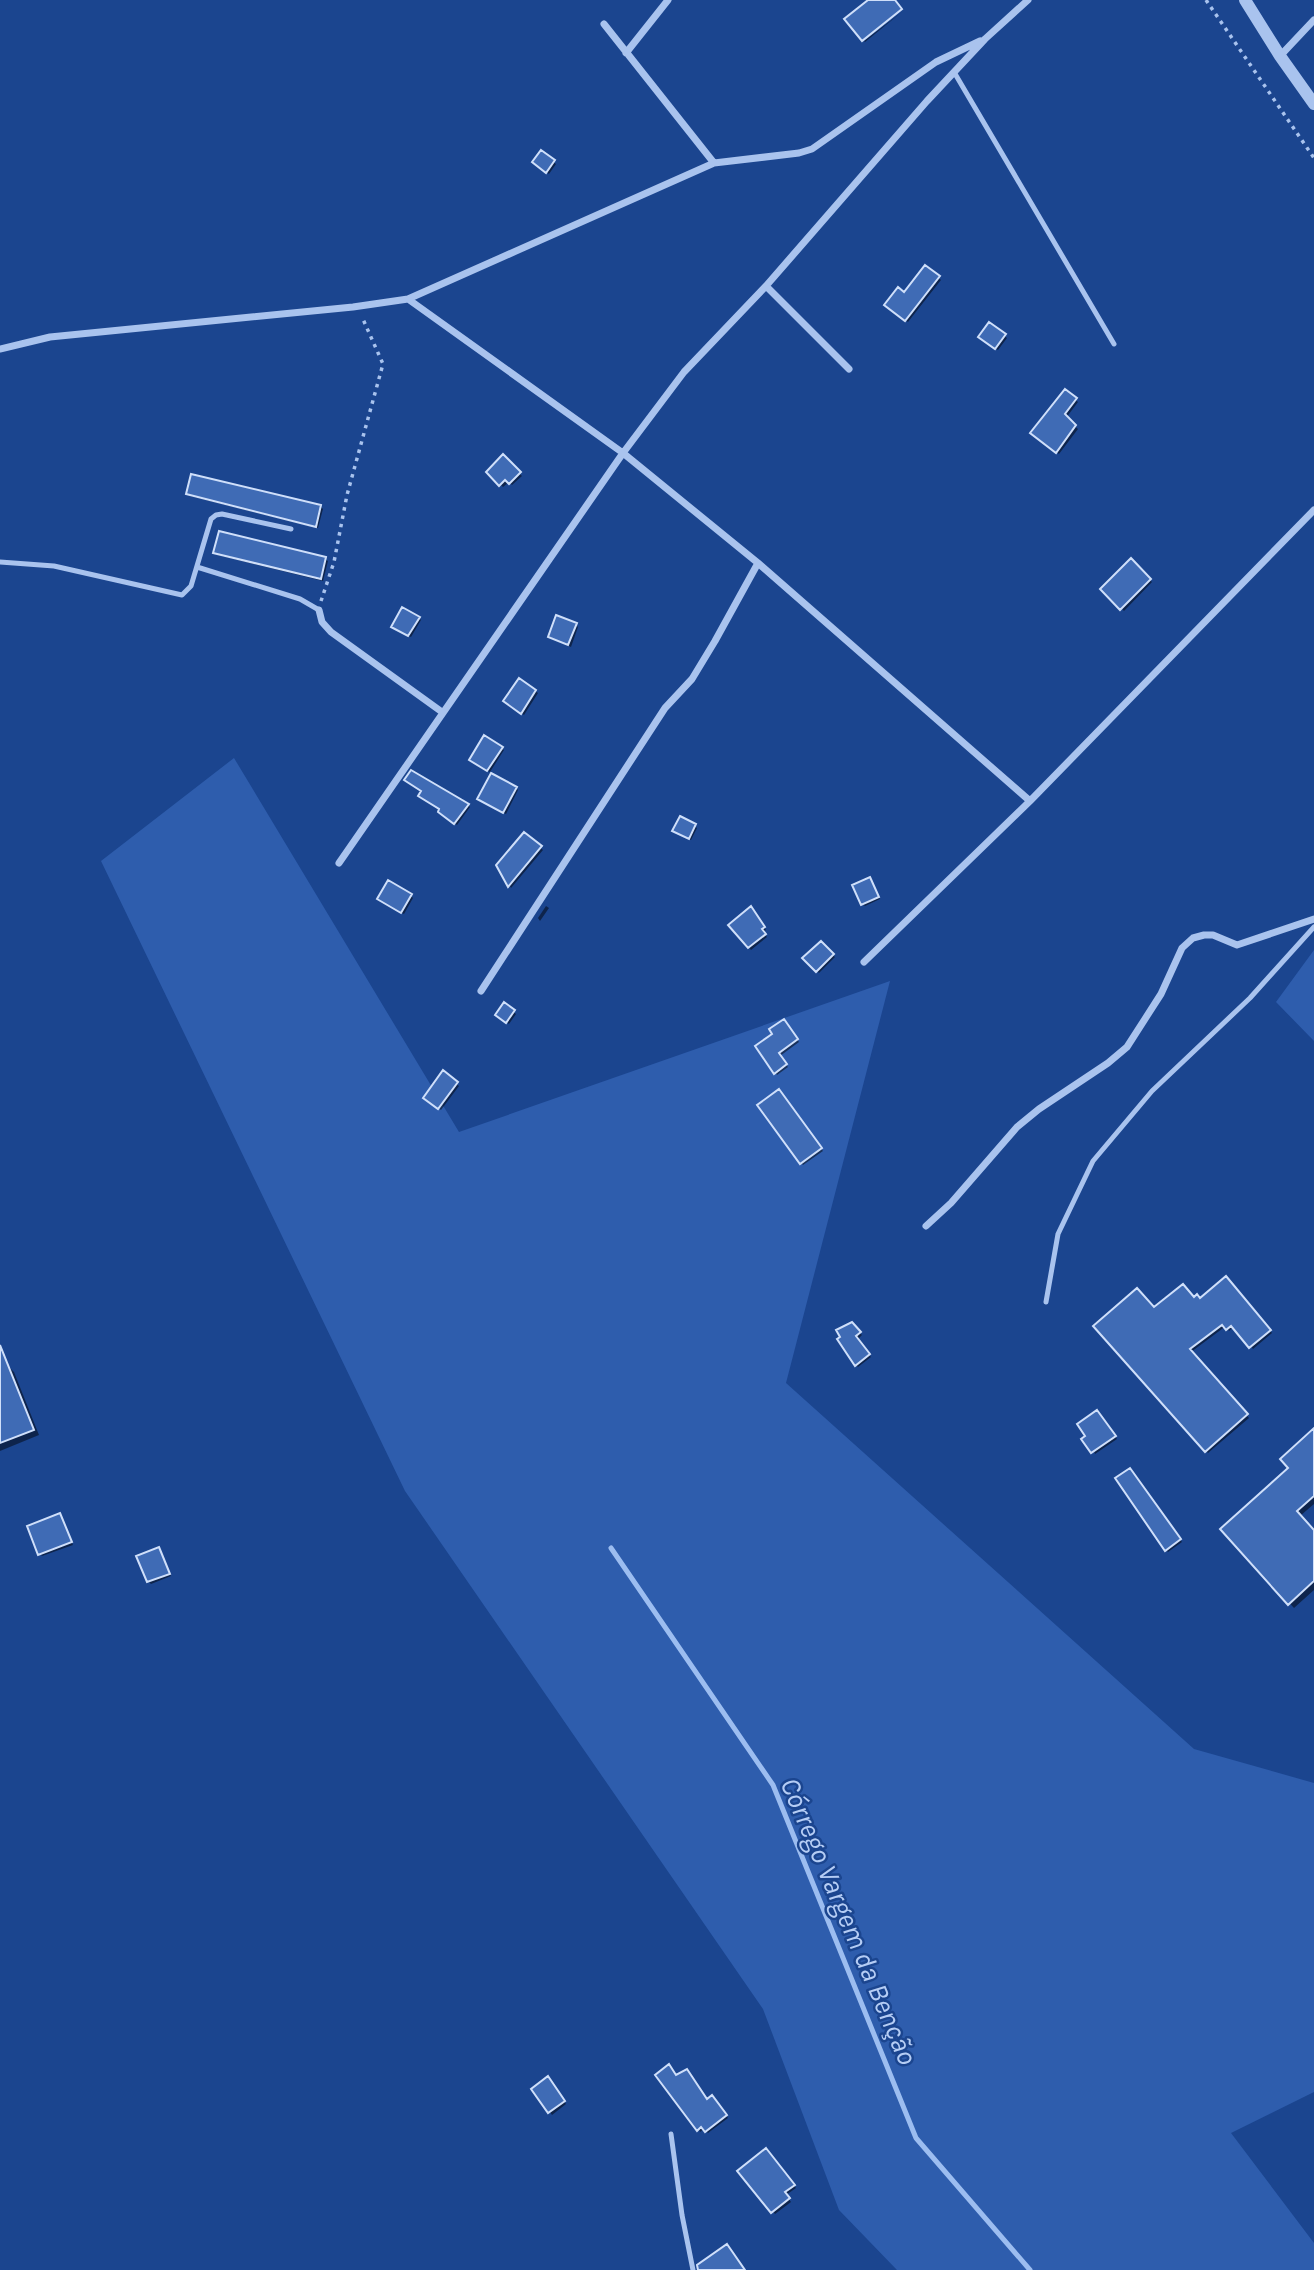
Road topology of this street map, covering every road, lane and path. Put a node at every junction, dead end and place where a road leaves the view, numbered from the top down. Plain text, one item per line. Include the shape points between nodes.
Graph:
1 (668, 0) edge
2 (1028, 0) edge
3 (1206, 0) edge
4 (1245, 0) edge
5 (1314, 20) edge
6 (604, 24) dead end
7 (985, 39) junction
8 (626, 52) junction
9 (1280, 55) junction
10 (954, 72) junction
11 (1314, 104) edge
12 (1314, 158) edge
13 (714, 163) junction
14 (766, 286) junction
15 (408, 299) junction
16 (353, 307) junction
17 (1114, 344) dead end
18 (0, 349) edge
19 (849, 369) dead end
20 (623, 453) junction
21 (1314, 510) edge
22 (291, 529) dead end
23 (0, 562) edge
24 (758, 563) junction
25 (197, 567) junction
26 (319, 610) junction
27 (442, 712) junction
28 (1030, 801) junction
29 (339, 863) dead end
30 (1314, 919) edge
31 (1314, 927) edge
32 (864, 962) dead end
33 (481, 991) dead end
34 (926, 1226) dead end
35 (1046, 1302) dead end
36 (671, 2134) dead end
37 (693, 2270) edge

1 - 8 street
2 - 7 street
3 - 12 path
4 - 9 street
5 - 9 street
6 - 8 street
7 - 10 street
7 - 13 street via 936,62 812,149
8 - 13 street
9 - 11 street
10 - 14 street
10 - 17 lane
13 - 15 street
14 - 19 street
14 - 20 street via 684,372
15 - 16 street
15 - 20 street
16 - 18 street via 50,337
16 - 26 path via 383,364
20 - 24 street
20 - 27 street
21 - 28 street
22 - 25 lane via 216,515
23 - 25 lane via 54,566 182,595 191,586
24 - 28 street
24 - 33 street via 692,679 665,708
25 - 26 lane via 300,599
26 - 27 street via 331,632
27 - 29 street
28 - 32 street
30 - 34 street via 1237,945 1213,935 1193,938 1182,948 1161,994 1127,1047 1017,1127
31 - 35 lane via 1250,998 1152,1091 1093,1161 1058,1234
36 - 37 lane

